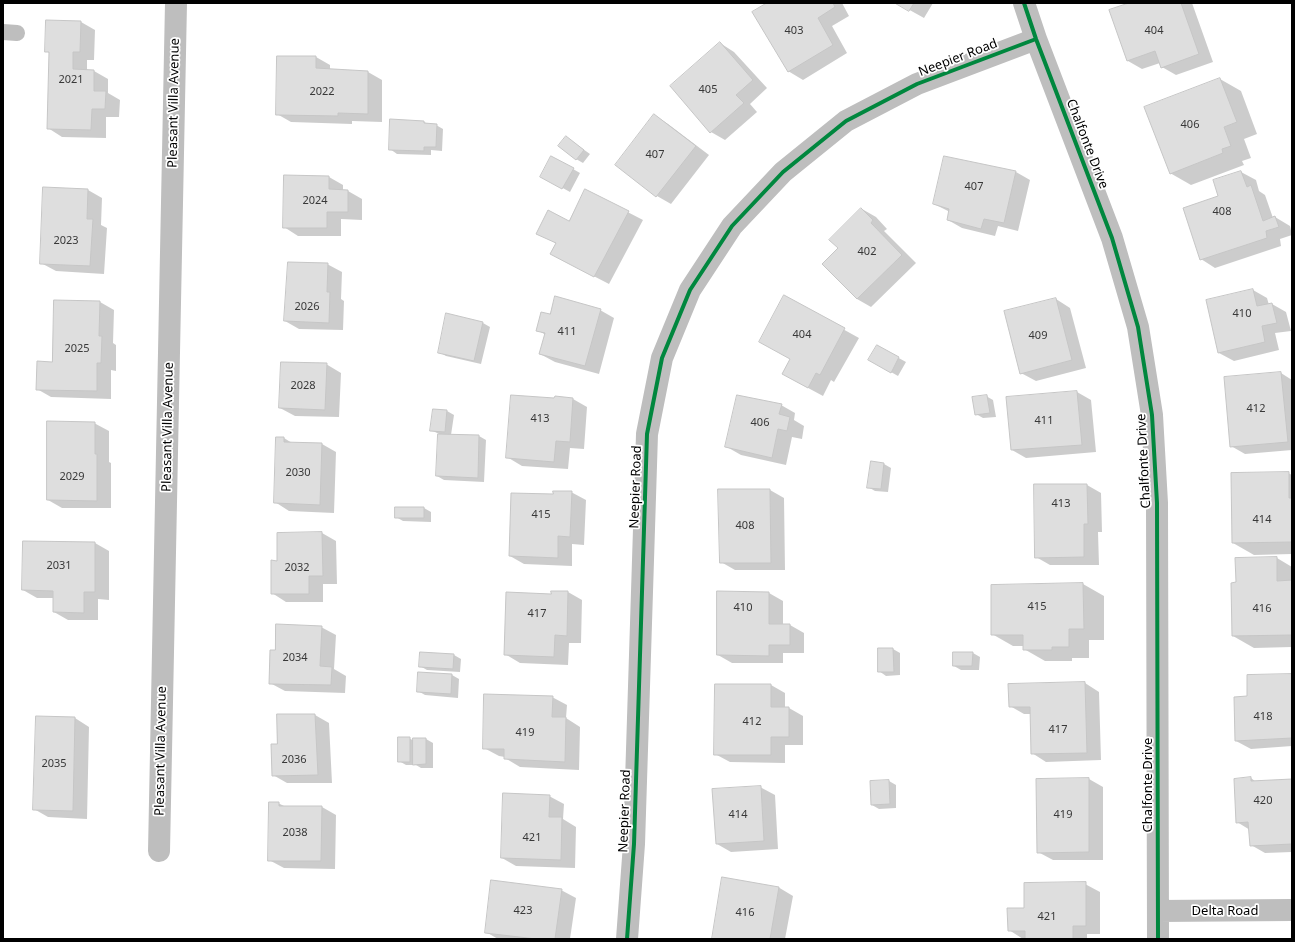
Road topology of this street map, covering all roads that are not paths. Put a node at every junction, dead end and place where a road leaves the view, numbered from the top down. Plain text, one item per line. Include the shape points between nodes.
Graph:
1 (176, 3) edge
2 (1024, 3) edge
3 (1036, 39) junction
4 (159, 851) dead end
5 (1292, 910) edge
6 (1158, 911) junction
7 (627, 939) edge
8 (1158, 939) edge

1 - 4 street, Pleasant Villa Avenue
2 - 3 street, Chalfonte Drive
3 - 6 street, Chalfonte Drive via 1112,238 1138,327 1152,415 1157,503
3 - 7 street, Neepier Road via 916,84 846,121 783,172 732,226 690,290 662,358 647,434 634,844
5 - 6 street, Delta Road
6 - 8 street, Chalfonte Drive

